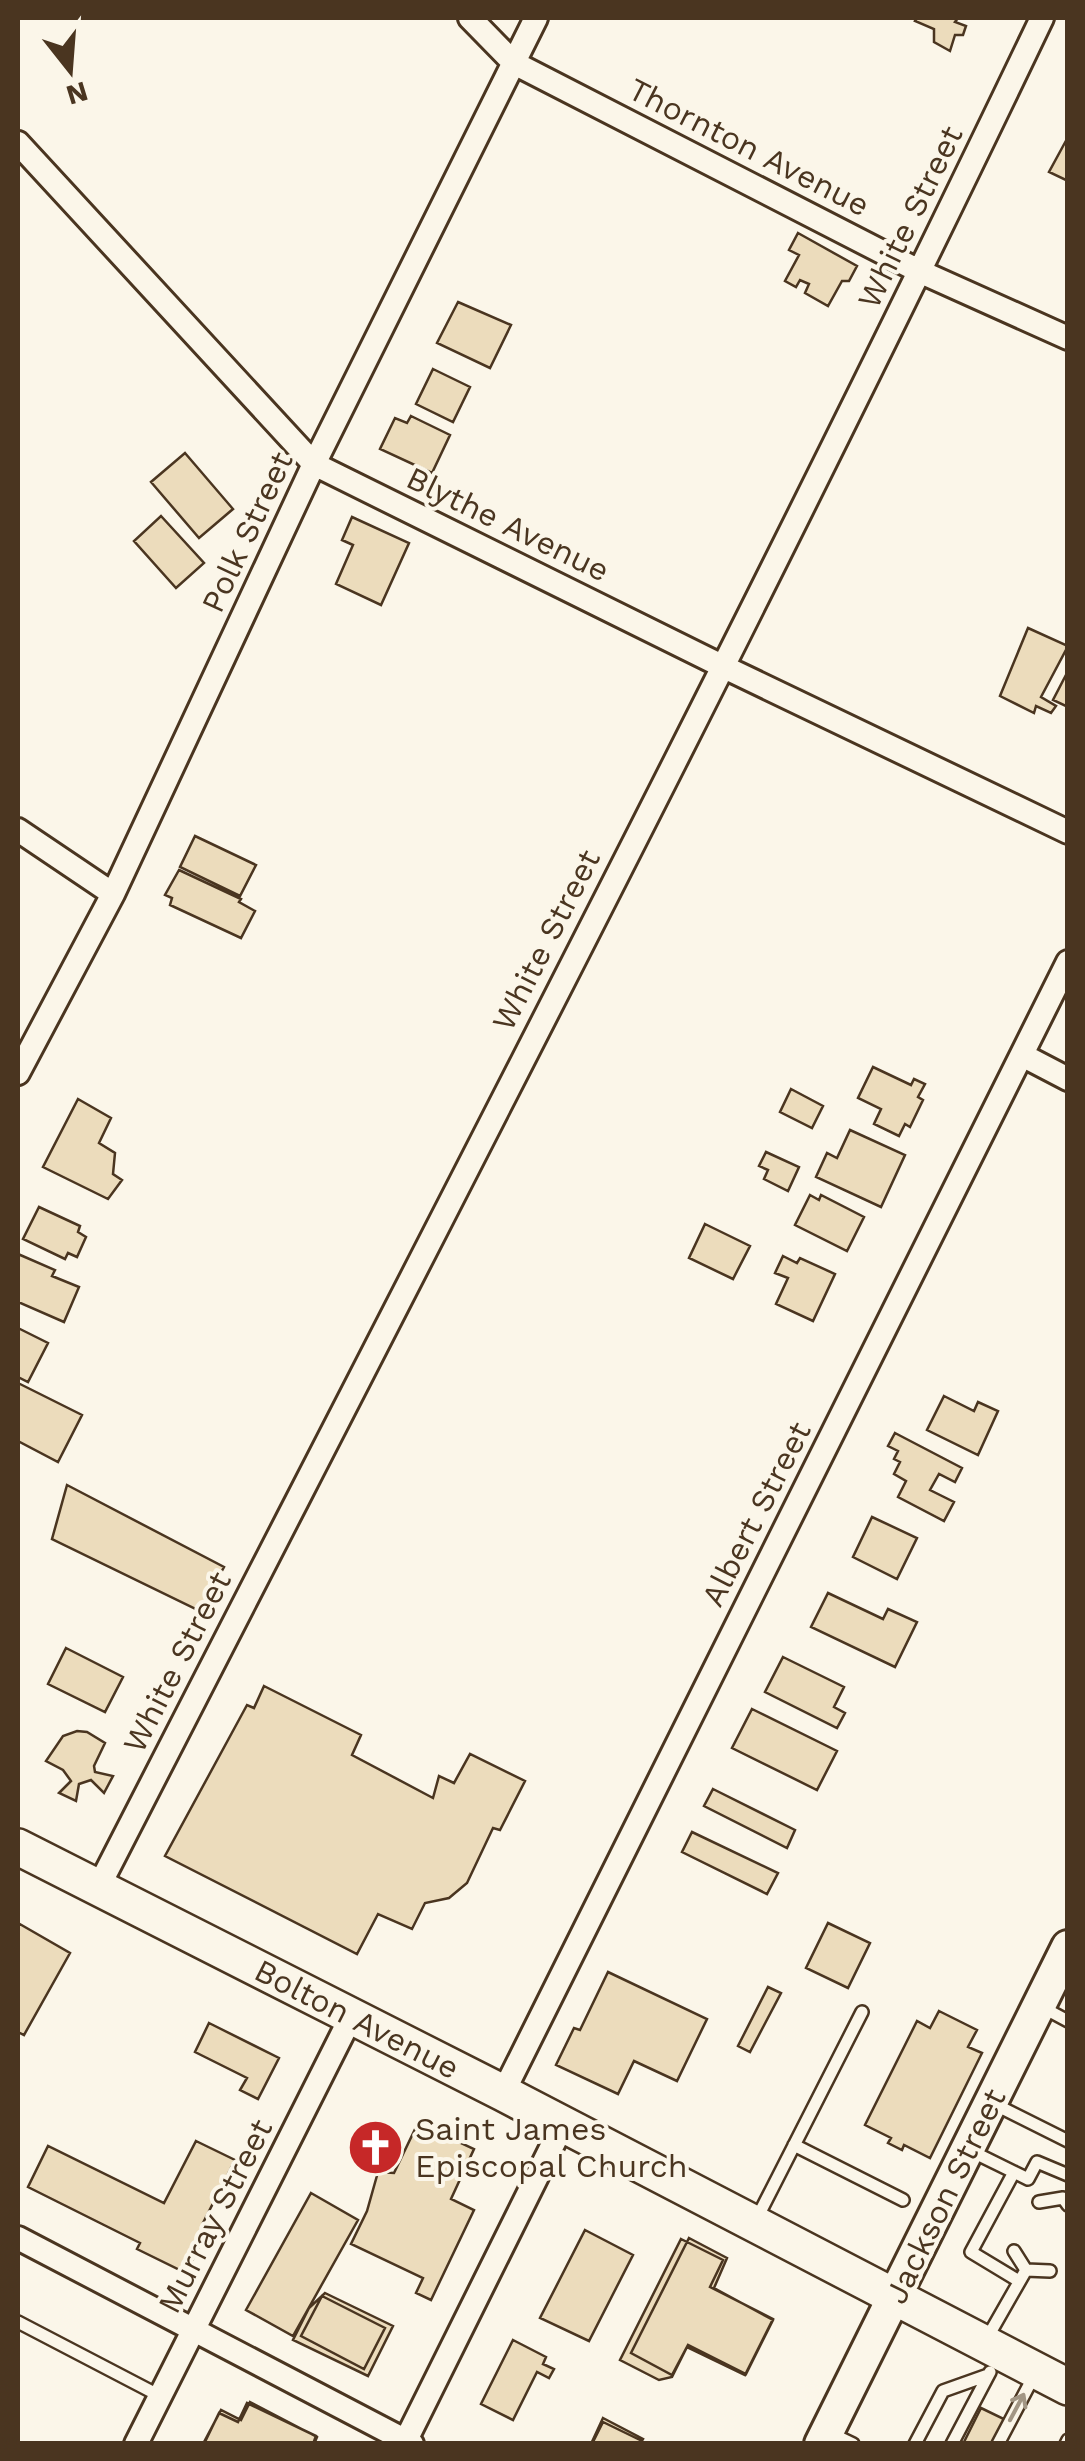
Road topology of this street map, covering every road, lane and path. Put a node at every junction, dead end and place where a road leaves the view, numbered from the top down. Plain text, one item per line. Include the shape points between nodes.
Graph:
1 (470, 18) edge
2 (536, 18) edge
3 (1042, 18) edge
4 (514, 63) junction
5 (18, 143) edge
6 (921, 272) junction
7 (1068, 338) edge
8 (314, 464) junction
9 (722, 666) junction
10 (18, 830) edge
11 (1068, 832) edge
12 (113, 894) junction
13 (1068, 962) edge
14 (1022, 1056) junction
15 (18, 1073) edge
16 (1068, 1079) edge
17 (18, 1847) edge
18 (98, 1888) junction
19 (1068, 1947) edge
20 (862, 2012) dead end
21 (1053, 2013) edge
22 (352, 2017) junction
23 (503, 2093) junction
24 (991, 2102) junction
25 (562, 2126) junction
26 (1068, 2141) edge
27 (794, 2145) junction
28 (968, 2149) junction
29 (1014, 2172) junction
30 (1068, 2175) edge
31 (1066, 2197) edge
32 (902, 2200) dead end
33 (1039, 2202) dead end
34 (753, 2225) junction
35 (18, 2238) edge
36 (1014, 2251) dead end
37 (1050, 2271) dead end
38 (1023, 2275) junction
39 (894, 2298) junction
40 (18, 2322) edge
41 (194, 2330) junction
42 (991, 2357) junction
43 (1052, 2379) edge
44 (160, 2396) junction
45 (834, 2440) edge
46 (408, 2442) edge
47 (136, 2444) edge
48 (915, 2444) edge
49 (952, 2444) edge
50 (998, 2444) edge

1 - 4 street, Thornton Avenue
2 - 4 street, Polk Street
3 - 6 street, White Street
4 - 6 street, Thornton Avenue
4 - 8 street, Polk Street
5 - 8 street, Blythe Avenue
6 - 7 street, Thornton Avenue
6 - 9 street, White Street
8 - 9 street, Blythe Avenue
8 - 12 street, Polk Street
9 - 11 street, Blythe Avenue
9 - 18 street, White Street
10 - 12 street
12 - 15 street, Polk Street
13 - 14 street, Albert Street
14 - 16 street
14 - 23 street, Albert Street
17 - 18 main road, Bolton Avenue
18 - 22 main road, Bolton Avenue
19 - 21 main road, Jackson Street
20 - 27 lane
21 - 24 main road, Jackson Street
22 - 23 main road, Bolton Avenue
22 - 41 street, Murray Street
23 - 25 main road, Bolton Avenue
24 - 26 lane
24 - 28 main road, Jackson Street
25 - 34 main road, Bolton Avenue
25 - 46 street
27 - 32 lane
27 - 34 lane
28 - 29 lane
28 - 39 main road, Jackson Street
29 - 30 lane via 1028,2179 1037,2162
29 - 38 lane via 971,2252
31 - 33 lane
34 - 39 main road, Bolton Avenue
35 - 41 street
36 - 38 lane
37 - 38 lane
38 - 42 lane
39 - 42 main road, Bolton Avenue
39 - 45 main road, Jackson Street
40 - 44 lane
41 - 44 street, Murray Street
41 - 46 street
42 - 43 main road, Bolton Avenue
42 - 48 lane via 943,2391
42 - 49 lane
50 -> 43 lane
44 - 47 street, Murray Street

